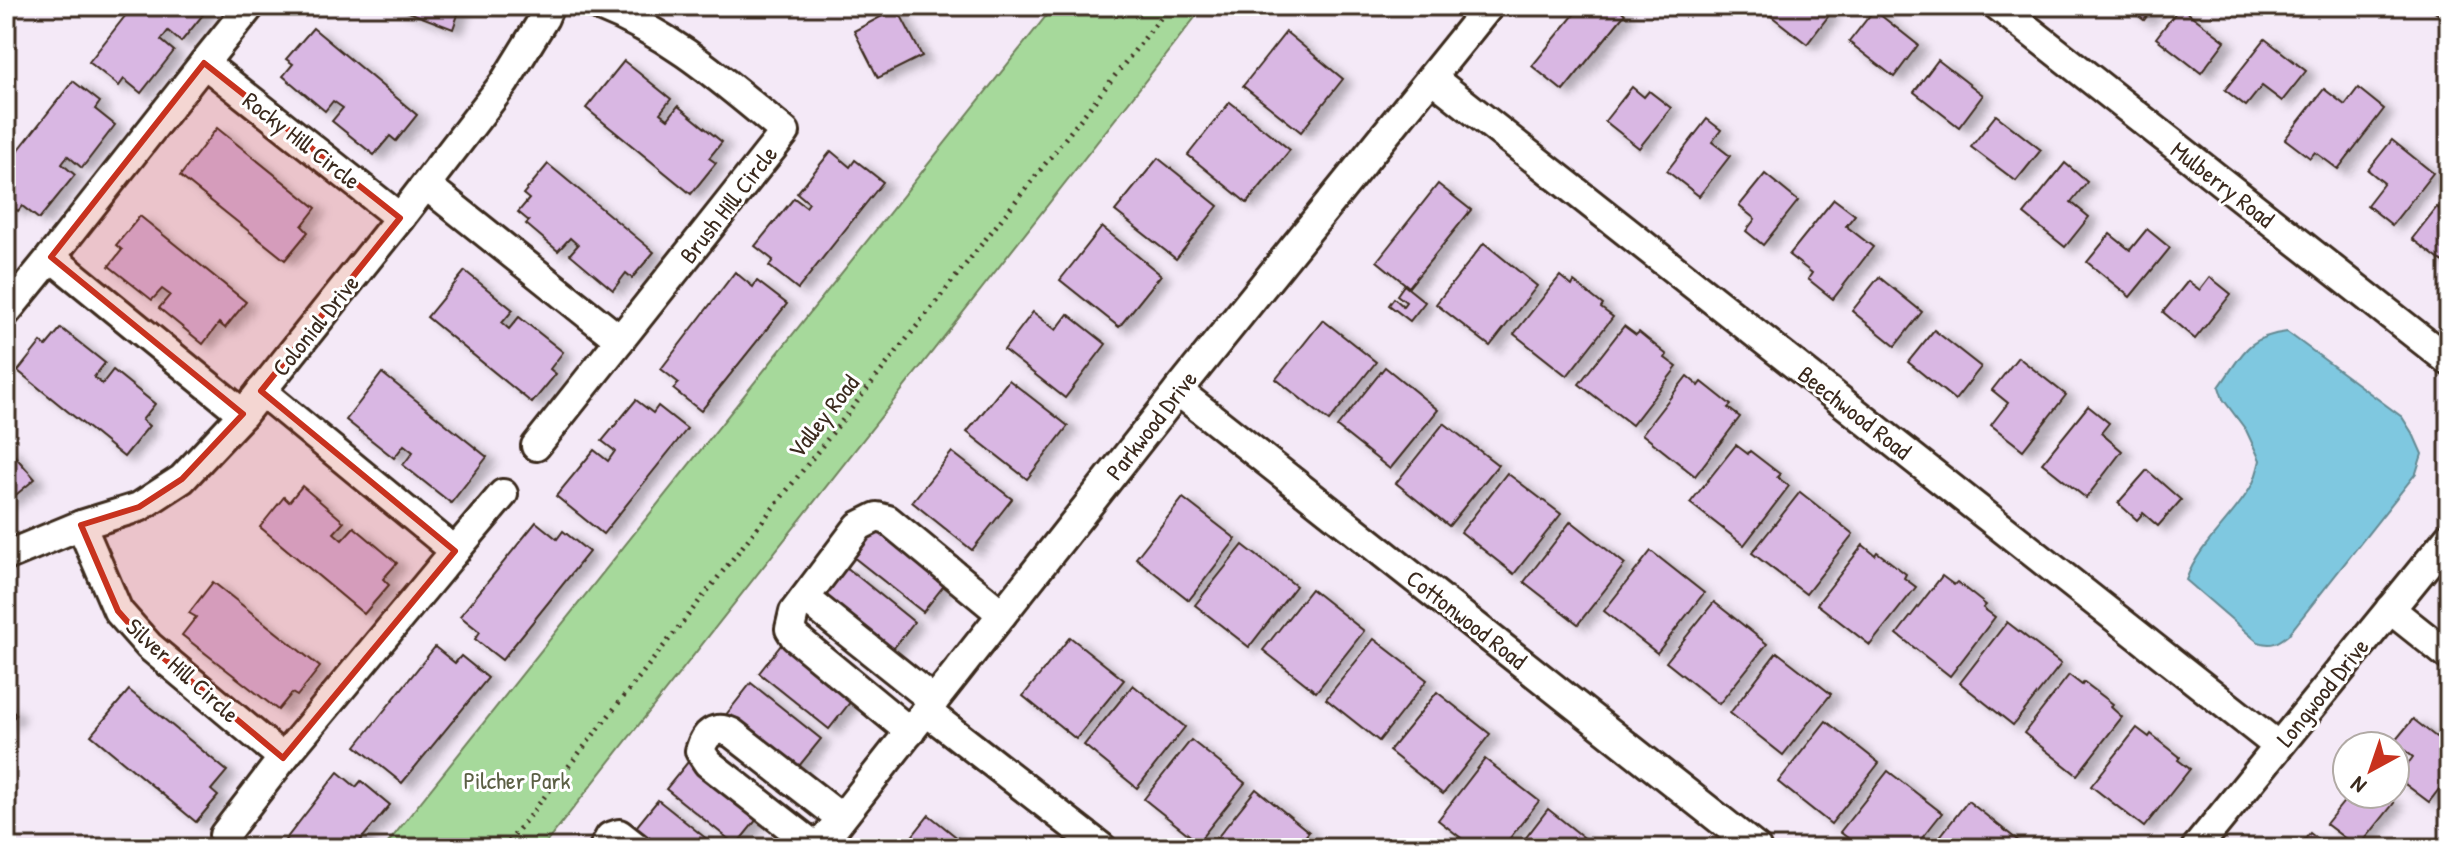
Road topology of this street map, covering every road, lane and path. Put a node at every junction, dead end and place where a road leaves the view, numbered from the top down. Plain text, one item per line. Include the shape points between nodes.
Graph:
1 (250, 6) edge
2 (549, 6) edge
3 (599, 6) edge
4 (1170, 6) edge
5 (1489, 6) edge
6 (1998, 6) edge
7 (204, 63) junction
8 (1432, 78) junction
9 (426, 185) junction
10 (400, 218) junction
11 (51, 257) junction
12 (6, 312) edge
13 (620, 340) junction
14 (2449, 361) edge
15 (261, 391) junction
16 (1178, 391) junction
17 (243, 414) junction
18 (536, 446) dead end
19 (503, 494) dead end
20 (81, 525) junction
21 (2449, 537) edge
22 (455, 551) junction
23 (6, 556) edge
24 (805, 598) junction
25 (2390, 609) junction
26 (1002, 614) junction
27 (2449, 656) edge
28 (924, 715) junction
29 (2278, 746) junction
30 (283, 758) junction
31 (841, 818) junction
32 (224, 835) dead end
33 (504, 848) edge
34 (604, 848) edge
35 (637, 848) edge
36 (817, 848) edge
37 (1102, 848) edge
38 (1756, 848) edge
39 (2196, 848) edge

1 - 7 street
2 - 9 street, Colonial Drive via 504,83
3 - 13 street, Brush Hill Circle via 688,52 785,132
4 - 33 path, Valley Road
5 - 8 street, Parkwood Drive
6 - 14 street, Mulberry Road
7 - 10 street, Rocky Hill Circle
7 - 11 street
8 - 16 street, Parkwood Drive
8 - 29 street, Beechwood Road
9 - 10 street, Colonial Drive
9 - 13 street
10 - 15 street, Colonial Drive
11 - 12 street
11 - 17 street
13 - 18 street, Brush Hill Circle
15 - 17 street, Colonial Drive
15 - 22 street
16 - 26 street, Parkwood Drive
16 - 38 street, Cottonwood Road
17 - 20 street, Colonial Drive via 182,479 139,507
19 - 22 street
20 - 23 street, Colonial Drive
20 - 30 street, Silver Hill Circle via 128,623
21 - 25 street, Longwood Drive
22 - 30 street
24 - 26 street via 859,526 877,517 888,520
24 - 28 street
24 - 28 street via 790,620 795,637
25 - 27 street
25 - 29 street, Longwood Drive
26 - 28 street, Parkwood Drive
28 - 31 street, Parkwood Drive
28 - 37 street
29 - 39 street, Longwood Drive
30 - 32 street
31 - 36 street, Parkwood Drive
31 - 36 street via 732,733 722,728 706,736 700,751 708,763
34 - 35 street via 619,834

